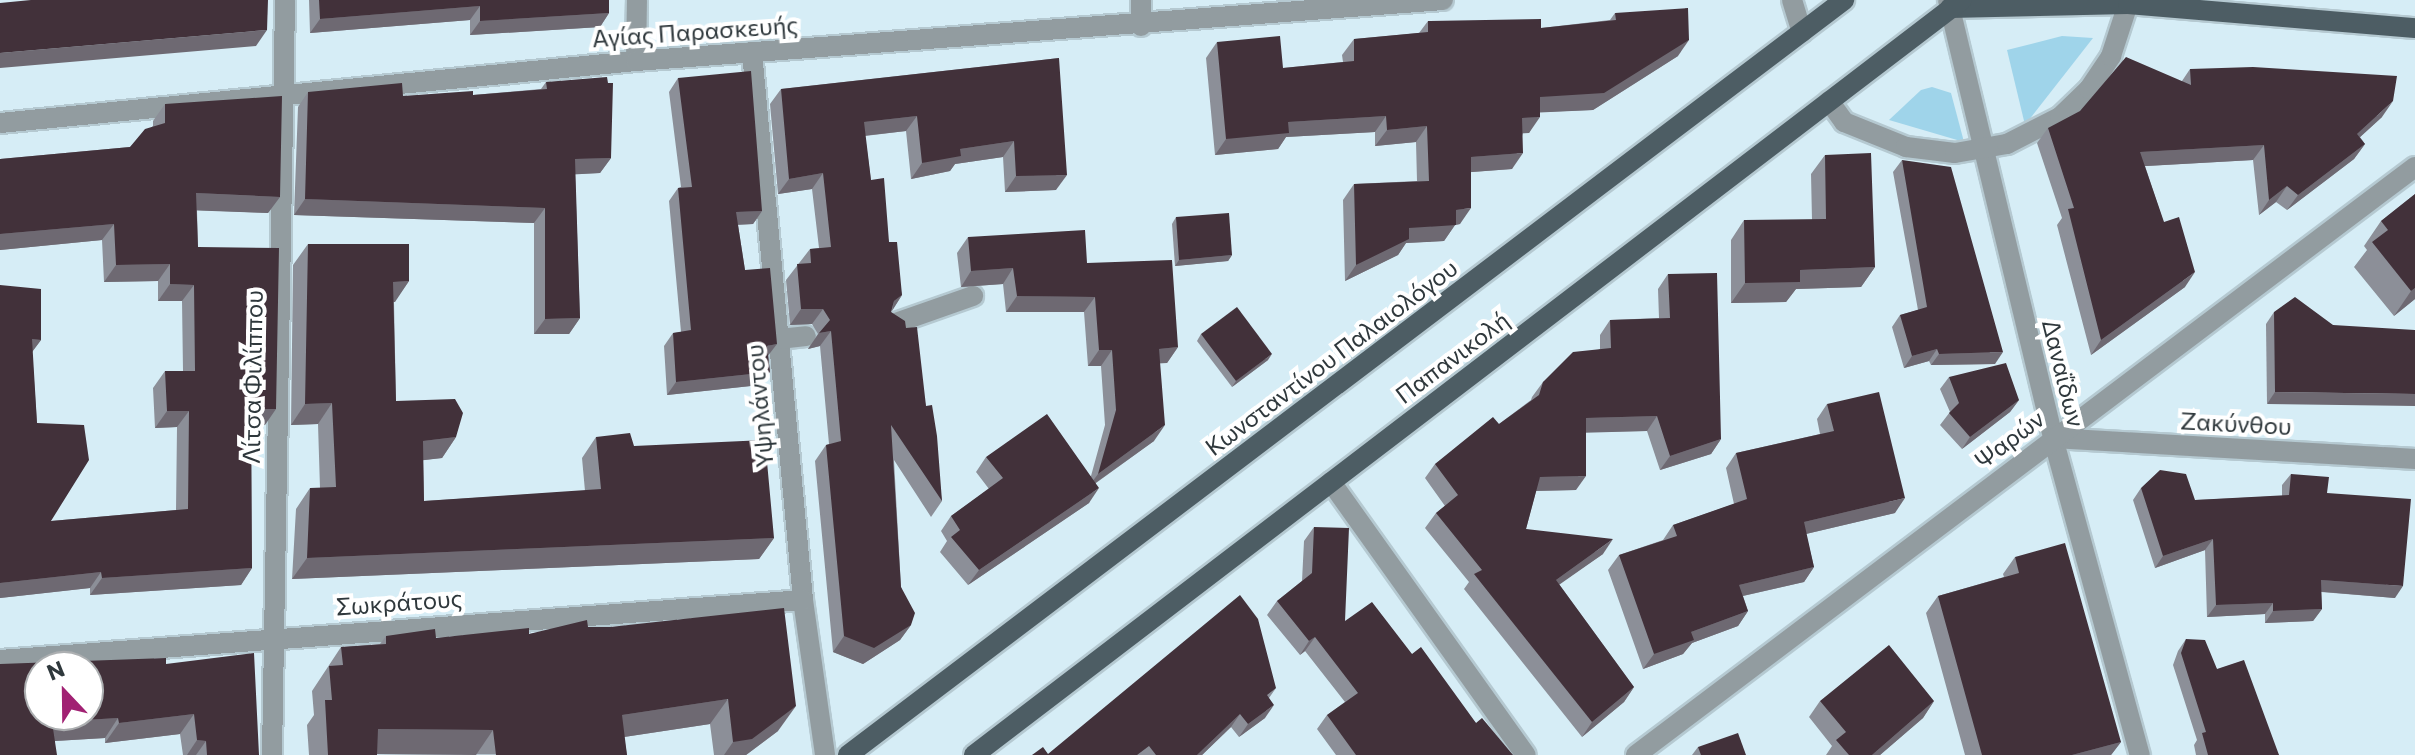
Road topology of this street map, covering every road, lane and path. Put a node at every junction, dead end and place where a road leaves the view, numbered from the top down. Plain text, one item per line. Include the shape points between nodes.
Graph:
1 (285, 0) edge
2 (637, 0) edge
3 (1141, 0) edge
4 (1441, 0) edge
5 (1792, 0) edge
6 (1844, 0) edge
7 (1953, 3) edge
8 (2128, 4) junction
9 (1141, 26) junction
10 (2415, 28) edge
11 (1802, 33) junction
12 (752, 52) junction
13 (636, 61) junction
14 (284, 93) junction
15 (1829, 101) junction
16 (0, 123) edge
17 (1983, 151) junction
18 (2415, 167) edge
19 (973, 296) dead end
20 (893, 324) edge
21 (806, 336) dead end
22 (779, 339) junction
23 (2053, 438) junction
24 (2415, 459) edge
25 (1331, 482) junction
26 (803, 600) junction
27 (273, 637) junction
28 (0, 660) edge
29 (272, 755) edge
30 (825, 755) edge
31 (848, 755) edge
32 (974, 755) edge
33 (1526, 755) edge
34 (1636, 755) edge
35 (2140, 755) edge

1 - 14 street, Λίτσα Φιλίππου
2 - 13 street
3 - 9 street
4 - 9 street, Αγίας Παρασκευής
5 - 11 street
6 - 11 main road, Κωνσταντίνου Παλαιολόγου
7 - 8 main road
7 - 15 main road, Παπανικολή
7 - 17 street, Δαναΐδων
8 - 10 main road
8 - 17 street via 2111,56 2075,104 2035,132
9 - 12 street, Αγίας Παρασκευής
11 - 31 main road, Κωνσταντίνου Παλαιολόγου
12 - 13 street, Αγίας Παρασκευής
12 - 22 street, Υψηλάντου
13 - 14 street, Αγίας Παρασκευής
14 - 16 street, Αγίας Παρασκευής
14 - 27 street, Λίτσα Φιλίππου
15 - 17 street via 1844,122 1898,145 1939,153
15 - 25 main road, Παπανικολή
17 - 23 street, Δαναΐδων
18 - 23 street, Ψαρών
19 - 20 street
21 - 22 street
22 - 26 street, Υψηλάντου
23 - 24 street, Ζακύνθου
23 - 34 street, Ψαρών
23 - 35 street, Δαναΐδων
25 - 32 main road, Παπανικολή
25 - 33 street
26 - 27 street, Σωκράτους
26 - 30 street, Υψηλάντου
27 - 28 street, Σωκράτους
27 - 29 street, Λίτσα Φιλίππου

